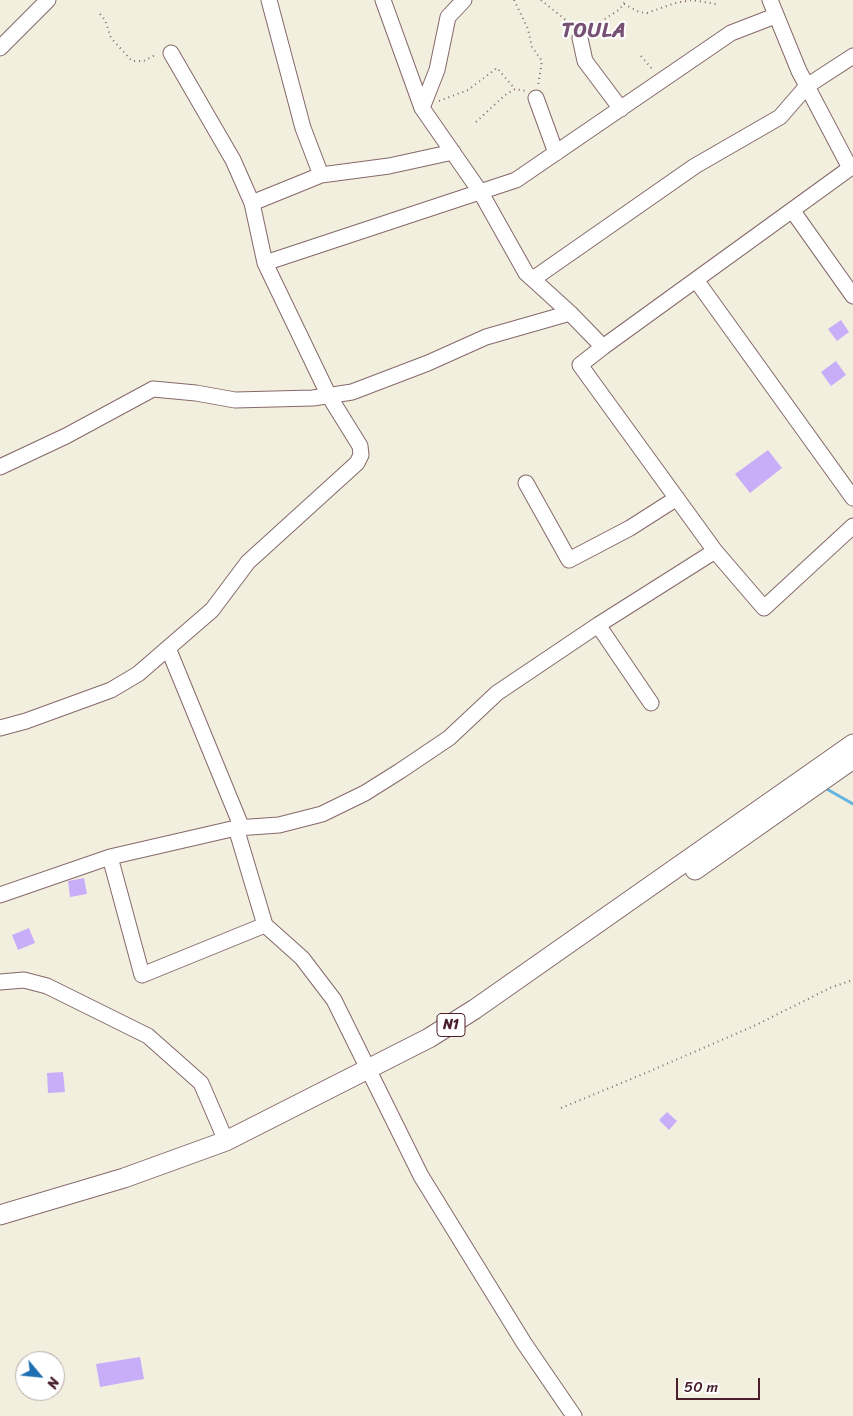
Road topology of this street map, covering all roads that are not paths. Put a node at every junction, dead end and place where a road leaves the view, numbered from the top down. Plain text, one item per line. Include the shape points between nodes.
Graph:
1 (48, 0) edge
2 (269, 0) edge
3 (383, 0) edge
4 (464, 0) edge
5 (770, 0) edge
6 (775, 16) junction
7 (580, 38) road end
8 (0, 48) edge
9 (171, 53) road end
10 (853, 56) edge
11 (807, 86) junction
12 (536, 98) road end
13 (422, 108) junction
14 (621, 109) junction
15 (453, 152) junction
16 (556, 153) junction
17 (852, 167) edge
18 (321, 175) junction
19 (482, 193) junction
20 (252, 203) junction
21 (792, 210) junction
22 (265, 263) junction
23 (533, 279) junction
24 (696, 280) junction
25 (853, 296) edge
26 (570, 313) junction
27 (603, 347) junction
28 (329, 396) junction
29 (0, 467) edge
30 (526, 483) dead end
31 (677, 498) junction
32 (853, 498) edge
33 (853, 526) edge
34 (715, 551) junction
35 (598, 625) junction
36 (168, 648) junction
37 (651, 703) dead end
38 (0, 728) edge
39 (853, 744) edge
40 (853, 759) edge
41 (239, 828) junction
42 (110, 857) junction
43 (0, 895) edge
44 (265, 925) junction
45 (0, 982) edge
46 (372, 1073) junction
47 (226, 1141) junction
48 (0, 1214) edge
49 (0, 1224) edge
50 (574, 1416) edge

1 - 8 street
2 - 18 street via 303,128
3 - 13 street
4 - 13 street via 448,16 437,70
5 - 6 street
6 - 11 street
6 - 14 street via 731,33
7 - 14 street via 585,61
9 - 20 street via 233,160
10 - 11 street
11 - 17 street
11 - 23 street via 780,117 695,166
12 - 16 street
13 - 15 street
14 - 16 street
15 - 18 street via 388,166
15 - 19 street
16 - 19 street via 516,180
17 - 21 street
18 - 20 street
19 - 22 street
19 - 23 street via 526,273
20 - 22 street
21 - 24 street
21 - 25 street
22 - 28 street
23 - 26 street
24 - 27 street
24 - 32 street
26 - 27 street
26 - 28 street via 486,337 376,383
27 - 31 street via 580,364
28 - 29 street via 276,401 235,400 153,389
28 - 36 street via 360,446 361,455 357,463 248,562 212,610
30 - 31 street via 568,560 630,528
31 - 34 street
33 - 34 street via 764,608
34 - 35 street
35 - 37 street
35 - 41 street via 512,682 449,738 365,794 322,814 279,825
36 - 38 street via 138,674 112,690
36 - 41 street
39 - 46 main road, N1 via 475,1009
40 - 46 main road, N1 via 784,810 480,1016
41 - 42 street
41 - 44 street
42 - 43 street
42 - 44 street via 142,975
44 - 46 street via 302,958 334,1000
45 - 47 street via 24,980 47,986 148,1036 201,1083
46 - 47 main road, N1
46 - 49 main road, N1 via 230,1152 127,1189
46 - 50 street via 421,1176 524,1343
47 - 48 main road, N1 via 124,1178

